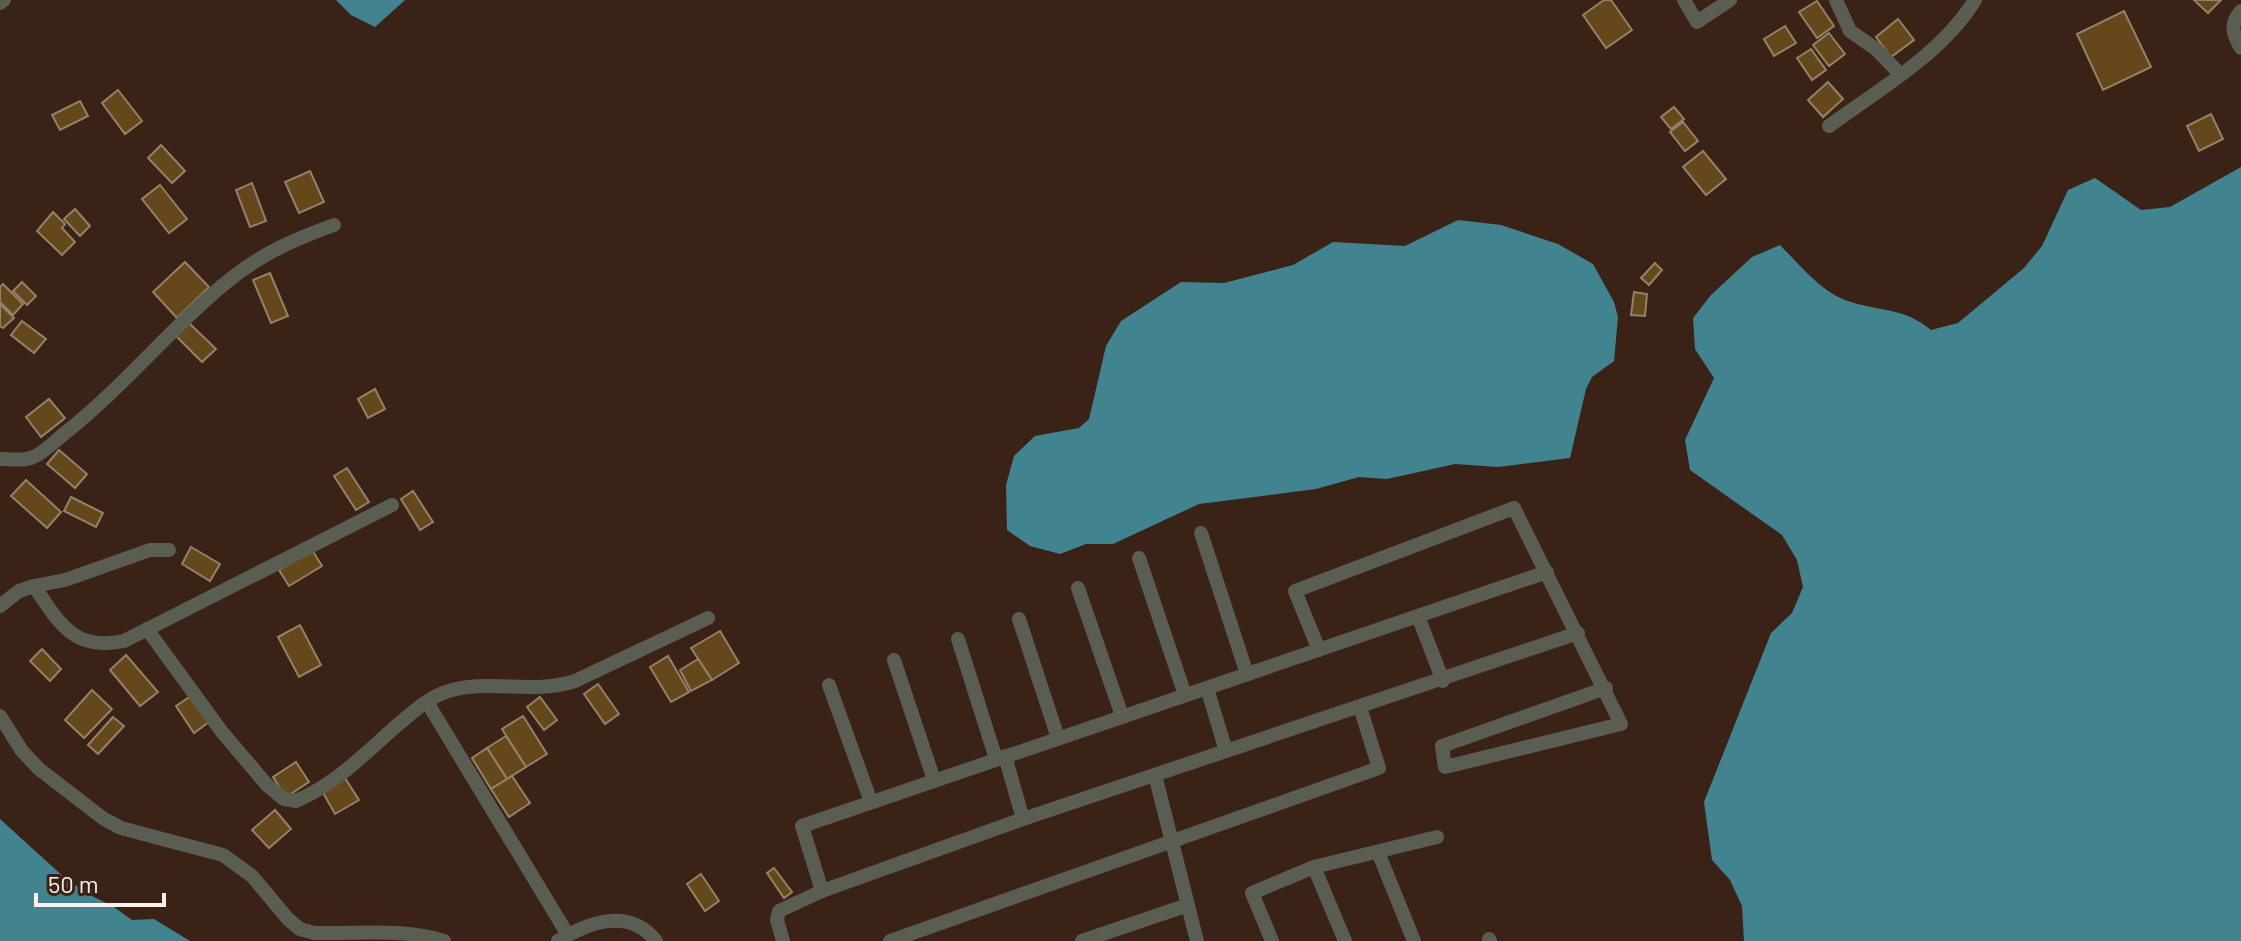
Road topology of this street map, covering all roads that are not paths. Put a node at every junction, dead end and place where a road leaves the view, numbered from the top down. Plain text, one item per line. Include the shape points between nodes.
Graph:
1 (1684, 0) edge
2 (1730, 0) edge
3 (1836, 0) edge
4 (1975, 0) edge
5 (2241, 11) edge
6 (2241, 48) edge
7 (1900, 74) junction
8 (1829, 126) dead end
9 (334, 225) dead end
10 (0, 459) edge
11 (392, 505) dead end
12 (1201, 533) dead end
13 (169, 550) dead end
14 (1139, 558) dead end
15 (1547, 572) junction
16 (34, 586) junction
17 (1078, 588) dead end
18 (0, 606) edge
19 (1418, 616) junction
20 (708, 618) dead end
21 (1019, 619) dead end
22 (147, 629) junction
23 (1578, 633) junction
24 (958, 639) dead end
25 (1319, 650) junction
26 (894, 660) dead end
27 (1247, 674) junction
28 (1443, 681) junction
29 (829, 685) dead end
30 (1207, 688) junction
31 (1606, 688) junction
32 (1185, 695) junction
33 (427, 702) junction
34 (1360, 707) junction
35 (0, 716) edge
36 (1122, 716) junction
37 (1058, 738) junction
38 (1226, 751) junction
39 (1000, 758) junction
40 (1155, 775) junction
41 (934, 780) junction
42 (871, 802) junction
43 (1023, 819) junction
44 (1437, 837) dead end
45 (1172, 841) junction
46 (1378, 852) junction
47 (1314, 867) junction
48 (822, 891) junction
49 (1188, 905) junction
50 (563, 938) edge
51 (444, 941) edge
52 (656, 941) edge
53 (783, 941) edge
54 (890, 941) edge
55 (1082, 941) edge
56 (1197, 941) edge
57 (1272, 941) edge
58 (1345, 941) edge
59 (1414, 941) edge

1 - 2 street via 1697,22
3 - 7 street via 1850,31
4 - 7 street via 1951,32
5 - 6 street via 2233,29
7 - 8 street
9 - 10 street via 267,252 234,277 44,450 32,458
11 - 22 street
12 - 27 street
13 - 16 street via 150,550
14 - 32 street
15 - 19 street
15 - 23 street
15 - 25 street via 1514,508 1295,591
16 - 18 street
16 - 22 street via 66,631 88,643 115,643
17 - 36 street
19 - 25 street
19 - 28 street
20 - 33 street via 555,688 464,687
21 - 37 street
22 - 33 street via 222,732 284,799 306,797 339,775
23 - 28 street
23 - 31 street
24 - 39 street
25 - 27 street
26 - 41 street
27 - 30 street
28 - 34 street
29 - 42 street
30 - 32 street
30 - 38 street
31 - 31 street via 1442,746 1445,767 1621,724
32 - 36 street
33 - 50 street
34 - 38 street
34 - 45 street via 1379,768
35 - 51 street via 22,751 84,805 121,828 202,847 236,862 300,929 405,933
36 - 37 street
37 - 39 street
38 - 40 street
39 - 41 street
39 - 43 street
40 - 43 street
40 - 45 street
41 - 42 street
42 - 48 street via 802,826
43 - 48 street
44 - 46 street
45 - 49 street
45 - 54 street
46 - 47 street
46 - 59 street
47 - 57 street via 1252,893
47 - 58 street
48 - 53 street via 779,911
49 - 55 street
49 - 56 street
50 - 52 street via 605,921 634,921

